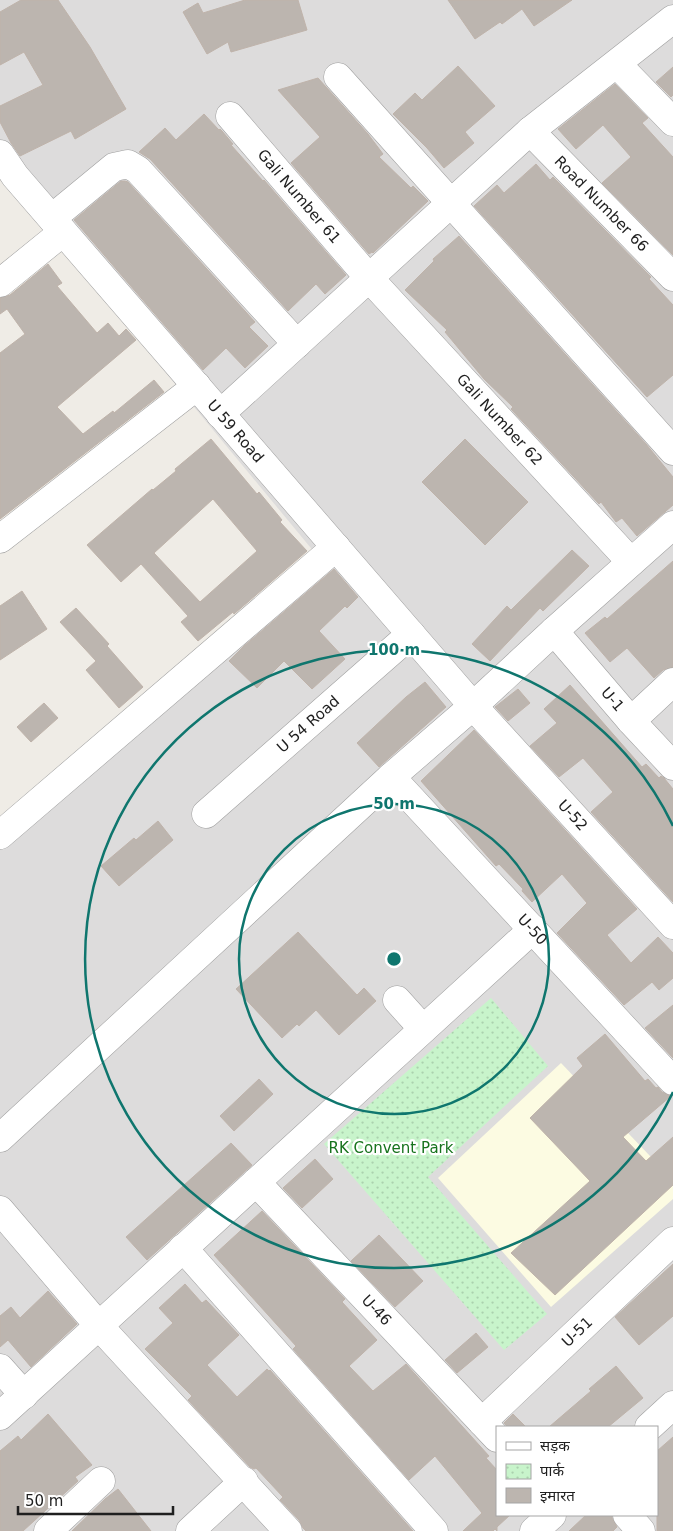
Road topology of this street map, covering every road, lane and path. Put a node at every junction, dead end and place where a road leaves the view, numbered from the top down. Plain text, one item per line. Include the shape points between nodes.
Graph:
1 (673, 19) edge
2 (617, 64) junction
3 (338, 77) dead end
4 (230, 116) dead end
5 (673, 122) edge
6 (530, 132) junction
7 (0, 154) edge
8 (451, 203) junction
9 (58, 225) junction
10 (673, 277) edge
11 (369, 278) junction
12 (0, 283) edge
13 (297, 344) junction
14 (197, 386) junction
15 (220, 414) junction
16 (673, 451) edge
17 (673, 525) edge
18 (0, 539) edge
19 (336, 547) junction
20 (631, 562) junction
21 (559, 626) junction
22 (411, 634) junction
23 (673, 682) edge
24 (473, 706) junction
25 (636, 716) junction
26 (673, 746) edge
27 (673, 766) edge
28 (391, 776) junction
29 (206, 814) dead end
30 (0, 835) edge
31 (673, 925) edge
32 (533, 928) junction
33 (397, 1000) dead end
34 (423, 1029) junction
35 (673, 1081) edge
36 (0, 1138) edge
37 (256, 1182) junction
38 (0, 1210) edge
39 (673, 1241) edge
40 (184, 1248) junction
41 (99, 1326) junction
42 (0, 1368) edge
43 (24, 1394) junction
44 (673, 1405) edge
45 (0, 1416) edge
46 (650, 1426) edge
47 (489, 1430) edge
48 (101, 1481) dead end
49 (244, 1481) junction
50 (551, 1516) edge
51 (628, 1516) edge
52 (48, 1531) edge
53 (190, 1531) edge
54 (288, 1531) edge
55 (434, 1531) edge
56 (534, 1531) edge
57 (641, 1531) edge

1 - 2 street
2 - 5 street
2 - 6 street
3 - 8 street
4 - 11 street, Gali Number 61
6 - 8 street
6 - 10 street, Road Number 66
7 - 9 street, U 59 Road
8 - 11 street
8 - 16 street
9 - 12 street
9 - 13 street via 114,168 128,164 138,170
9 - 14 street, U 59 Road
11 - 13 street
11 - 20 street, Gali Number 62
13 - 15 street
14 - 15 street, U 59 Road
14 - 18 street
15 - 19 street, U 59 Road
17 - 20 street
19 - 22 street, U 59 Road
19 - 30 street
20 - 21 street
21 - 24 street
21 - 25 street, U-1
22 - 24 street, U 59 Road
22 - 29 street, U 54 Road
23 - 25 street
24 - 28 street
24 - 31 street, U-52
25 - 26 street, U-1
25 - 27 street, U-1
28 - 32 street, U-50
28 - 36 street
32 - 34 street
32 - 35 street, U-50
33 - 34 street
34 - 37 street
37 - 40 street
37 - 47 street, U-46
38 - 41 street
39 - 47 street, U-51
40 - 41 street
40 - 55 street
41 - 43 street
41 - 49 street
42 - 43 street
43 - 45 street
44 - 46 street
48 - 52 street
49 - 53 street
49 - 54 street
50 - 56 street
51 - 57 street

